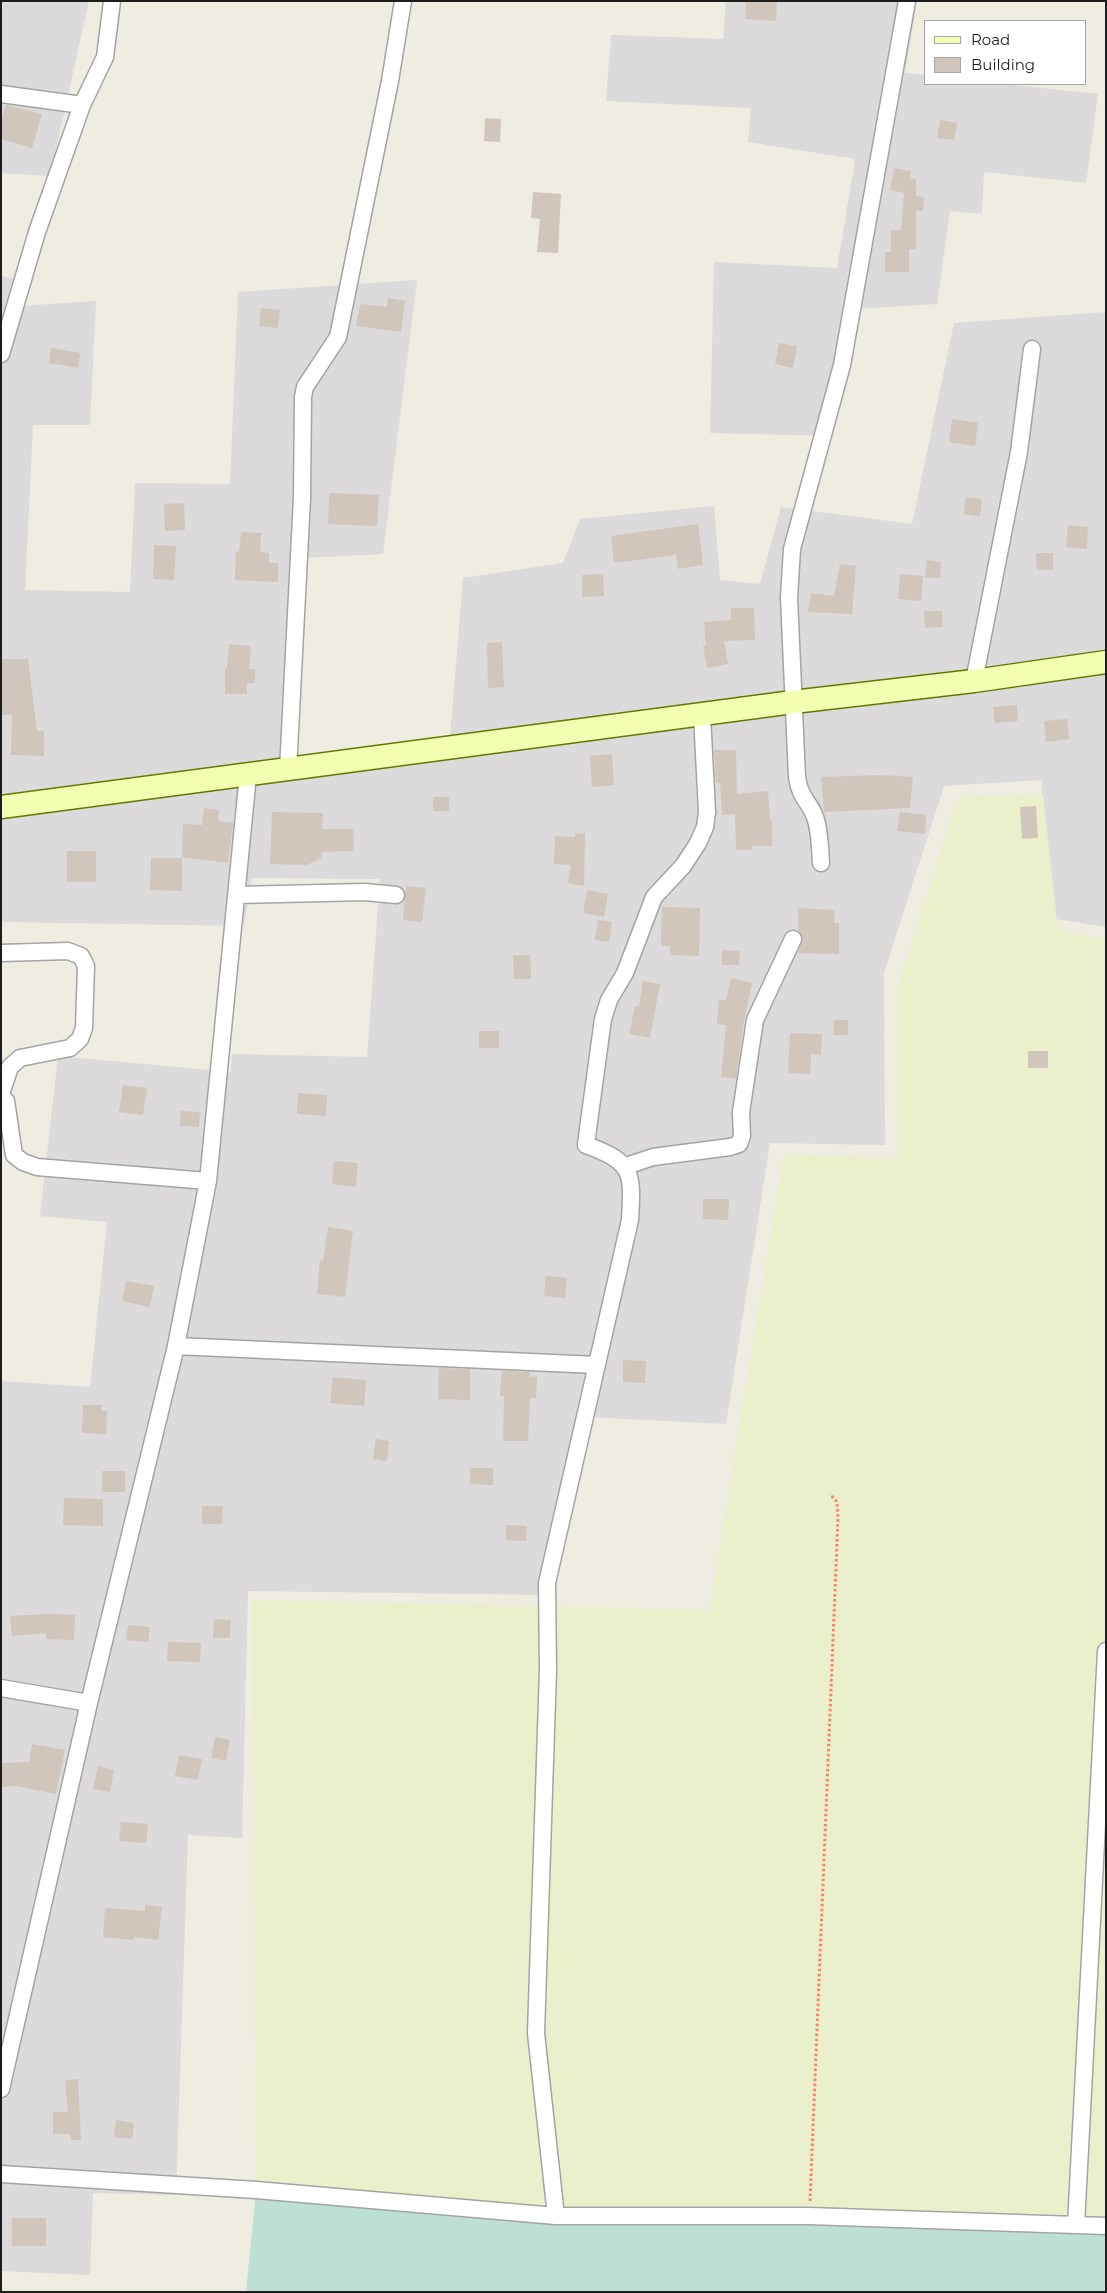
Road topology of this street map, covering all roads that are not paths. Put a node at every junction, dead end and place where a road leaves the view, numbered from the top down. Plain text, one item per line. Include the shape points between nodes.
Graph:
1 (112, 1) edge
2 (403, 1) edge
3 (907, 1) edge
4 (1, 94) edge
5 (82, 105) junction
6 (1032, 349) dead end
7 (1, 354) edge
8 (1106, 662) edge
9 (974, 681) junction
10 (793, 702) junction
11 (702, 715) junction
12 (288, 770) junction
13 (248, 775) junction
14 (1, 807) edge
15 (821, 863) dead end
16 (396, 894) dead end
17 (236, 895) junction
18 (793, 939) dead end
19 (1, 953) edge
20 (1, 1095) edge
21 (626, 1166) junction
22 (208, 1181) junction
23 (176, 1346) junction
24 (597, 1365) junction
25 (1106, 1651) edge
26 (1, 1688) edge
27 (89, 1703) junction
28 (1, 2089) edge
29 (1, 2174) edge
30 (556, 2216) junction
31 (1076, 2225) junction
32 (1106, 2226) edge

1 - 5 street via 106,57
2 - 12 street via 338,337 303,397 302,498
3 - 10 street via 842,365 792,549 789,584
4 - 5 street
5 - 7 street via 37,232
6 - 9 street via 1019,452
8 - 9 street
9 - 10 street
10 - 11 street
10 - 15 street via 798,788 816,820
11 - 12 street
11 - 21 street via 705,827 683,866 654,897 625,973 609,1000 603,1019 586,1144 618,1158
12 - 13 street
13 - 14 street
13 - 17 street
16 - 17 street
17 - 22 street
18 - 21 street via 755,1020 739,1144 653,1158
19 - 20 street via 68,951 81,956 86,966 84,1028 80,1040 70,1048 20,1058 10,1067
20 - 22 street via 6,1101 14,1155 23,1162 37,1167
21 - 24 street via 631,1195 630,1220
22 - 23 street
23 - 24 street
23 - 27 street
24 - 30 street via 547,1583 548,1670 536,2033
25 - 31 street
26 - 27 street
27 - 28 street
29 - 30 street via 256,2190
30 - 31 street via 809,2216
31 - 32 street

